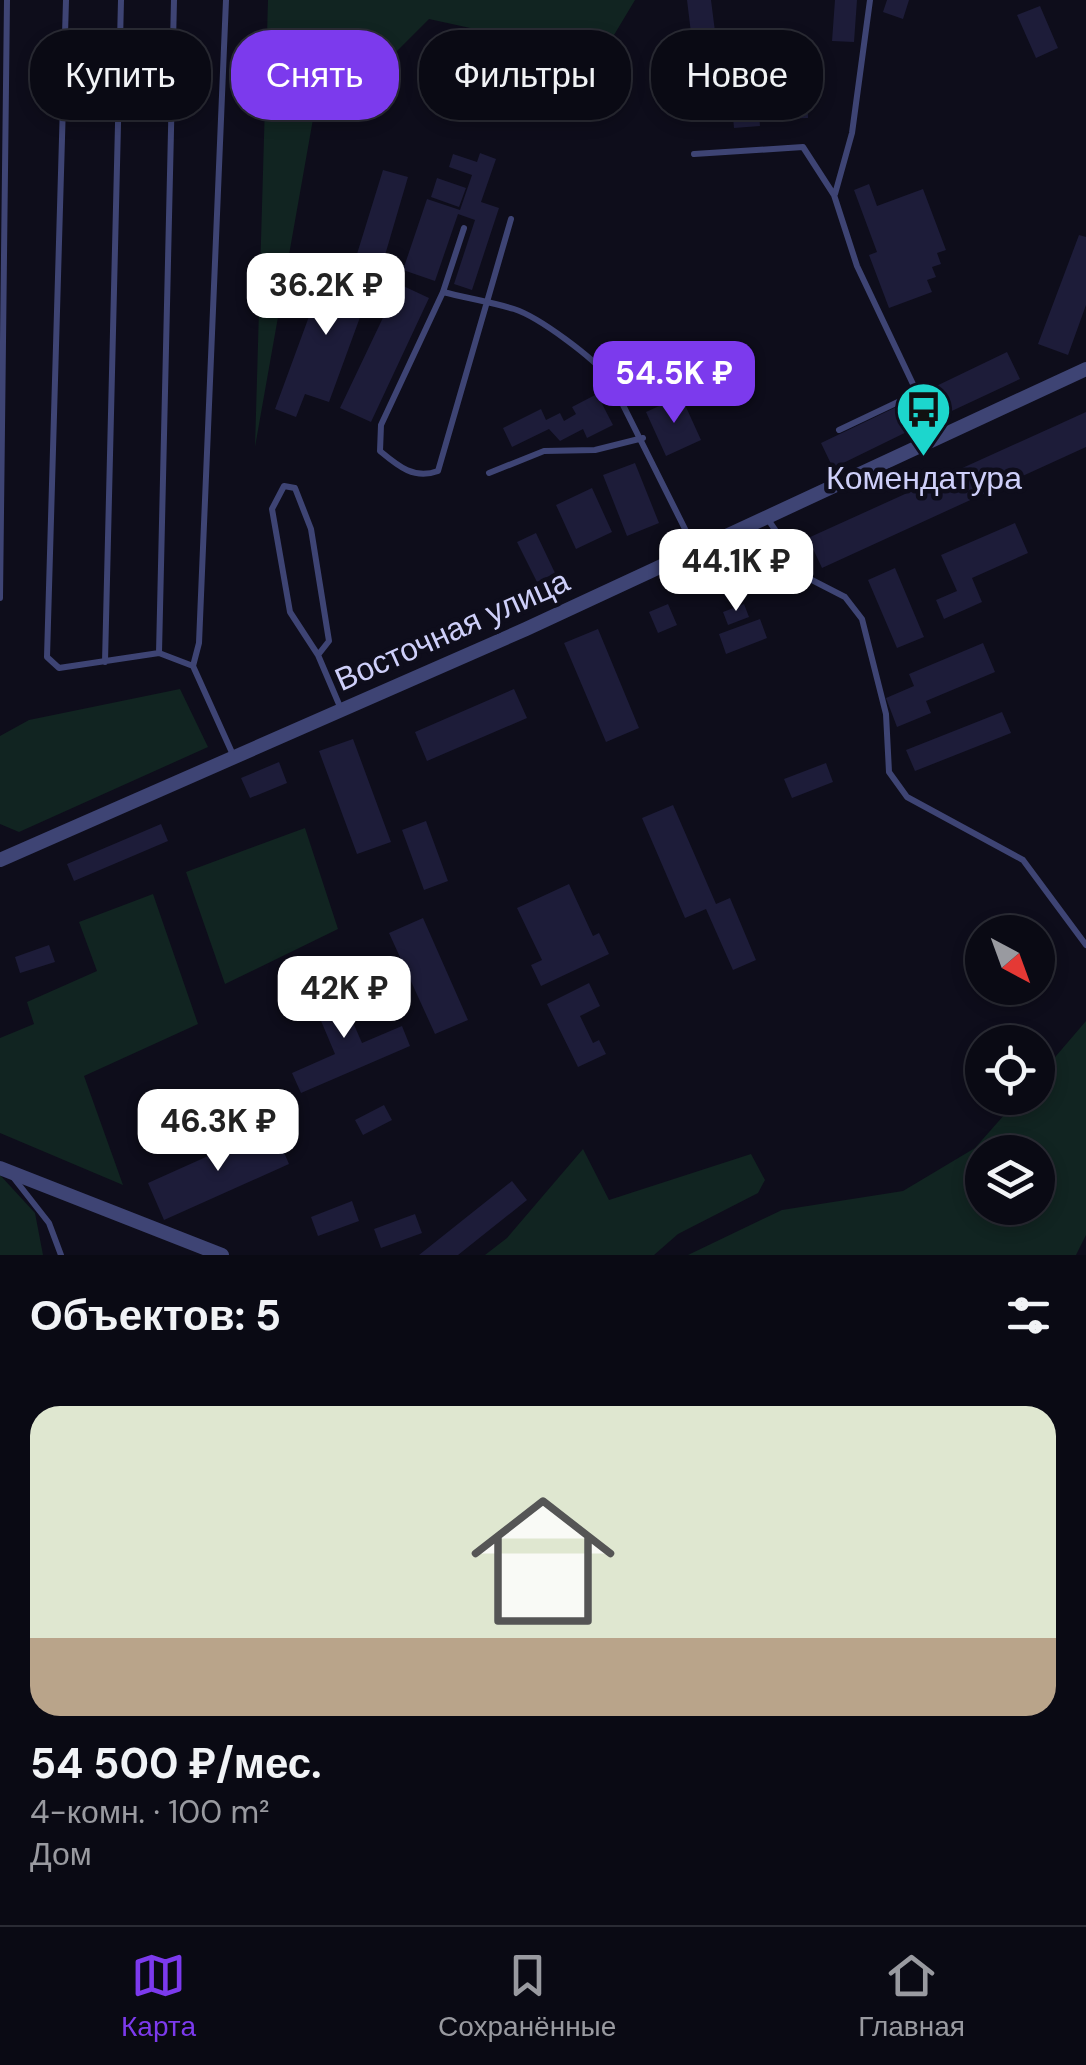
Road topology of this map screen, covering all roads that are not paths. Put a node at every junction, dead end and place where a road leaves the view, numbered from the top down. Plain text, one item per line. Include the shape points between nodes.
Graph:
1 (7, 0) edge
2 (66, 0) edge
3 (121, 0) edge
4 (174, 0) edge
5 (226, 0) edge
6 (870, 0) edge
7 (694, 154) dead end
8 (834, 195) junction
9 (511, 219) dead end
10 (464, 228) dead end
11 (443, 292) junction
12 (486, 304) junction
13 (1086, 369) edge
14 (916, 392) junction
15 (838, 430) dead end
16 (643, 438) junction
17 (939, 440) junction
18 (489, 473) dead end
19 (767, 518) junction
20 (696, 550) junction
21 (0, 598) edge
22 (159, 653) junction
23 (318, 654) junction
24 (105, 662) junction
25 (193, 666) junction
26 (341, 710) junction
27 (234, 758) junction
28 (0, 860) edge
29 (1086, 945) edge
30 (6, 1172) edge
31 (61, 1255) edge
32 (222, 1255) edge

1 - 21 lane
2 - 24 lane via 47,657 59,668
3 - 24 lane
4 - 22 lane
5 - 25 lane
6 - 8 lane via 852,133
7 - 8 lane via 804,147
8 - 14 lane via 856,266
9 - 12 lane
10 - 11 lane
11 - 12 lane
11 - 12 lane via 381,425 380,451 404,471 438,471
12 - 16 lane via 516,309 600,366
13 - 17 street, Восточная улица
14 - 15 lane
14 - 17 lane
16 - 18 lane via 595,450 544,452
16 - 20 lane
17 - 19 street, Восточная улица
19 - 20 street, Восточная улица
19 - 29 lane via 808,578 845,597 862,618 886,714 889,772 907,797 1024,860
20 - 26 street, Восточная улица
22 - 24 lane
22 - 25 lane
23 - 23 lane via 290,612 272,509 284,486 296,488 311,529 329,641
23 - 26 lane
25 - 27 lane
26 - 27 street, Восточная улица
27 - 28 street, Восточная улица
30 - 31 lane via 49,1223
30 - 32 street

